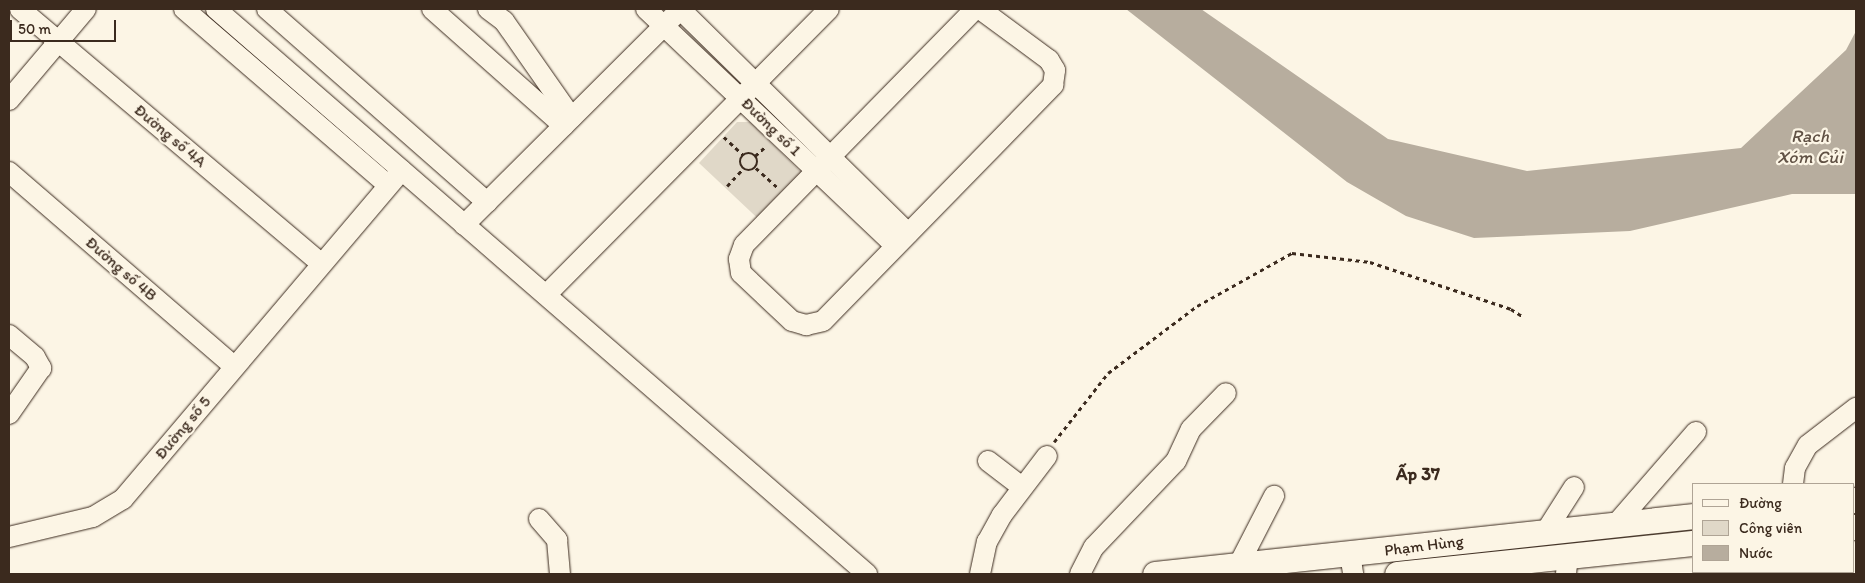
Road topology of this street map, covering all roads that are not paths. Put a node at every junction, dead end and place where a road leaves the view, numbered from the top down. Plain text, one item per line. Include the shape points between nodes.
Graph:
1 (20, 9) edge
2 (86, 9) edge
3 (184, 9) edge
4 (216, 9) edge
5 (267, 9) edge
6 (432, 9) edge
7 (488, 9) edge
8 (646, 9) edge
9 (681, 9) edge
10 (828, 9) edge
11 (974, 9) edge
12 (980, 9) edge
13 (664, 26) junction
14 (58, 42) junction
15 (756, 83) junction
16 (740, 98) junction
17 (9, 100) edge
18 (568, 122) junction
19 (830, 156) junction
20 (402, 170) junction
21 (816, 170) junction
22 (9, 172) edge
23 (388, 185) junction
24 (487, 202) junction
25 (464, 225) junction
26 (902, 240) junction
27 (321, 263) junction
28 (546, 295) junction
29 (9, 335) edge
30 (234, 366) junction
31 (1226, 393) dead end
32 (1856, 408) edge
33 (9, 414) edge
34 (1696, 432) dead end
35 (1048, 452) road end
36 (988, 461) dead end
37 (1793, 483) edge
38 (1022, 487) junction
39 (1574, 487) dead end
40 (1274, 496) dead end
41 (1692, 516) edge
42 (539, 519) dead end
43 (1616, 524) junction
44 (1546, 531) junction
45 (9, 537) edge
46 (1692, 543) edge
47 (1352, 564) edge
48 (1567, 565) edge
49 (1238, 566) junction
50 (560, 574) edge
51 (867, 574) edge
52 (980, 574) edge
53 (1080, 574) edge
54 (1155, 574) edge
55 (1396, 574) edge

1 - 14 street, Đường số 4A
2 - 14 street
3 - 23 street
4 - 20 street
5 - 24 street
6 - 18 street
7 - 18 street via 504,21
8 - 13 street, Đường số 1
9 - 13 street
9 - 15 street
10 - 15 street
11 - 19 street
12 - 26 street via 1049,60 1055,70 1053,85
13 - 16 street, Đường số 1
13 - 18 street
14 - 17 street
14 - 27 street, Đường số 4A
15 - 16 street
15 - 19 street
16 - 21 street, Đường số 1
16 - 28 street
18 - 24 street
19 - 21 street
19 - 26 street
20 - 23 street, Đường số 5
20 - 25 street
21 - 26 street, Đường số 1
21 - 26 street via 744,245 739,259 741,273 792,320 806,325 823,321
22 - 30 street, Đường số 4B
23 - 27 street, Đường số 5
24 - 25 street
25 - 28 street
27 - 30 street, Đường số 5
28 - 51 street
29 - 33 street via 41,368
30 - 45 street, Đường số 5 via 108,511
31 - 53 street via 1191,429 1176,461 1094,547
32 - 37 street via 1808,445 1795,468
34 - 43 street
35 - 38 street
36 - 38 street
38 - 52 street via 987,542
39 - 44 street
40 - 49 street
41 - 43 main road, Phạm Hùng
42 - 50 street via 558,540
43 - 44 main road, Phạm Hùng
44 - 47 main road, Phạm Hùng
46 - 48 main road, Phạm Hùng
47 - 49 main road, Phạm Hùng
48 - 55 main road, Phạm Hùng
49 - 54 main road, Phạm Hùng

